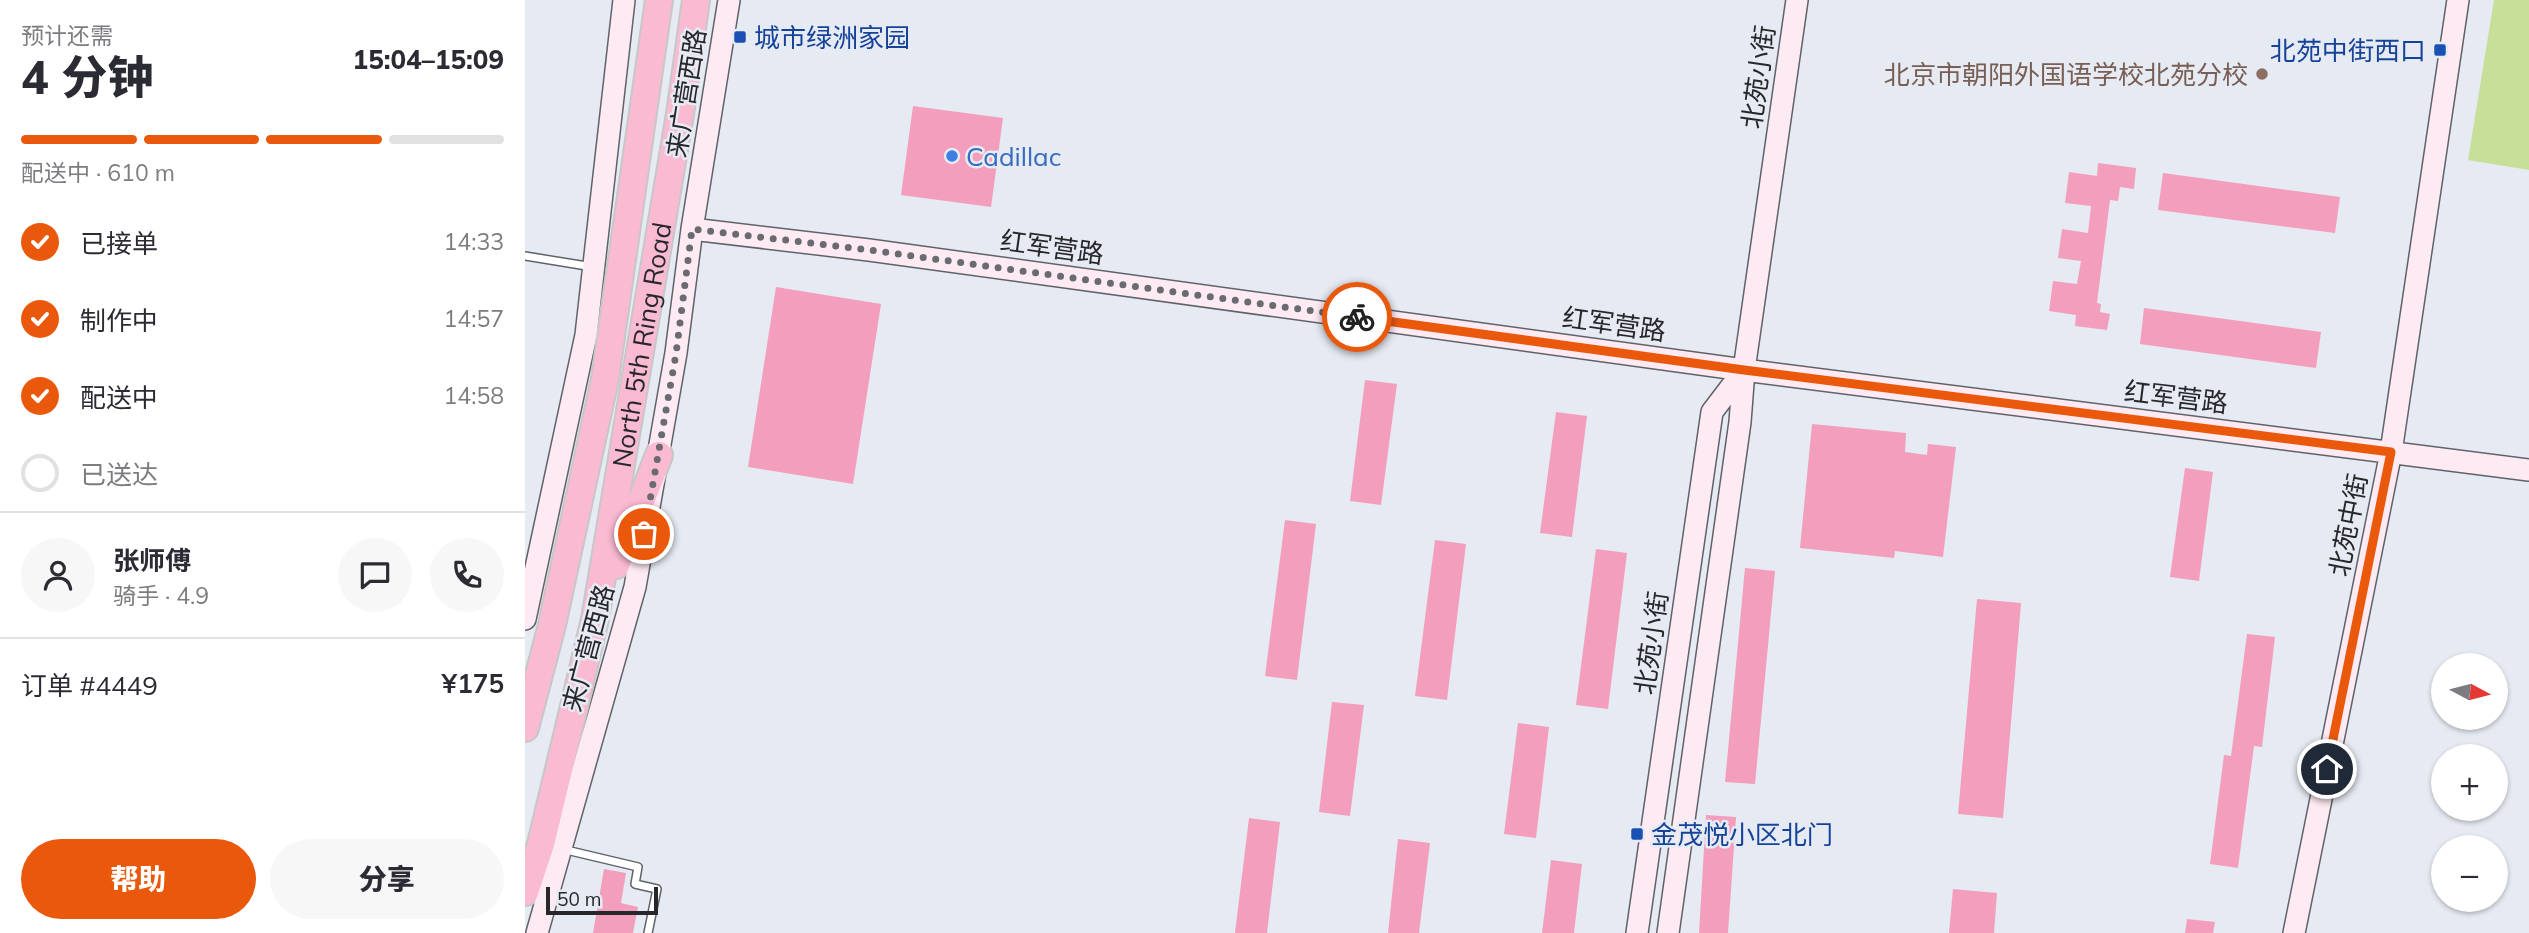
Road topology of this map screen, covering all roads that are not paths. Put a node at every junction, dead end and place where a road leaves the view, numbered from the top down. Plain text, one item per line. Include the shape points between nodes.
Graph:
1 (624, 0) edge
2 (659, 0) edge
3 (696, 0) edge
4 (729, 0) edge
5 (1797, 0) edge
6 (2458, 0) edge
7 (692, 229) junction
8 (525, 256) edge
9 (593, 267) junction
10 (1744, 370) junction
11 (2391, 452) junction
12 (659, 455) junction
13 (2529, 470) edge
14 (525, 619) edge
15 (595, 619) junction
16 (525, 728) edge
17 (561, 849) junction
18 (525, 891) edge
19 (537, 933) edge
20 (647, 933) edge
21 (1637, 933) edge
22 (1668, 933) edge
23 (2294, 933) edge

1 - 9 street
2 - 16 highway, North 5th Ring Road via 604,379 552,625
3 - 15 highway, North 5th Ring Road
4 - 7 street, 来广营西路
5 - 10 street, 北苑小街
6 - 11 street, 北苑中街
7 - 10 street, 红军营路
7 - 12 street, 来广营西路
8 - 9 lane
9 - 14 street via 586,335
10 - 11 street, 红军营路
10 - 21 street, 北苑小街 via 1712,412
10 - 22 street, 北苑小街
11 - 13 street, 红军营路
11 - 23 street, 北苑中街
12 - 15 highway
12 - 17 street, 来广营西路 via 635,587
15 - 18 highway, North 5th Ring Road via 541,844
17 - 19 street, 来广营西路
17 - 20 lane via 638,867 635,884 657,889

